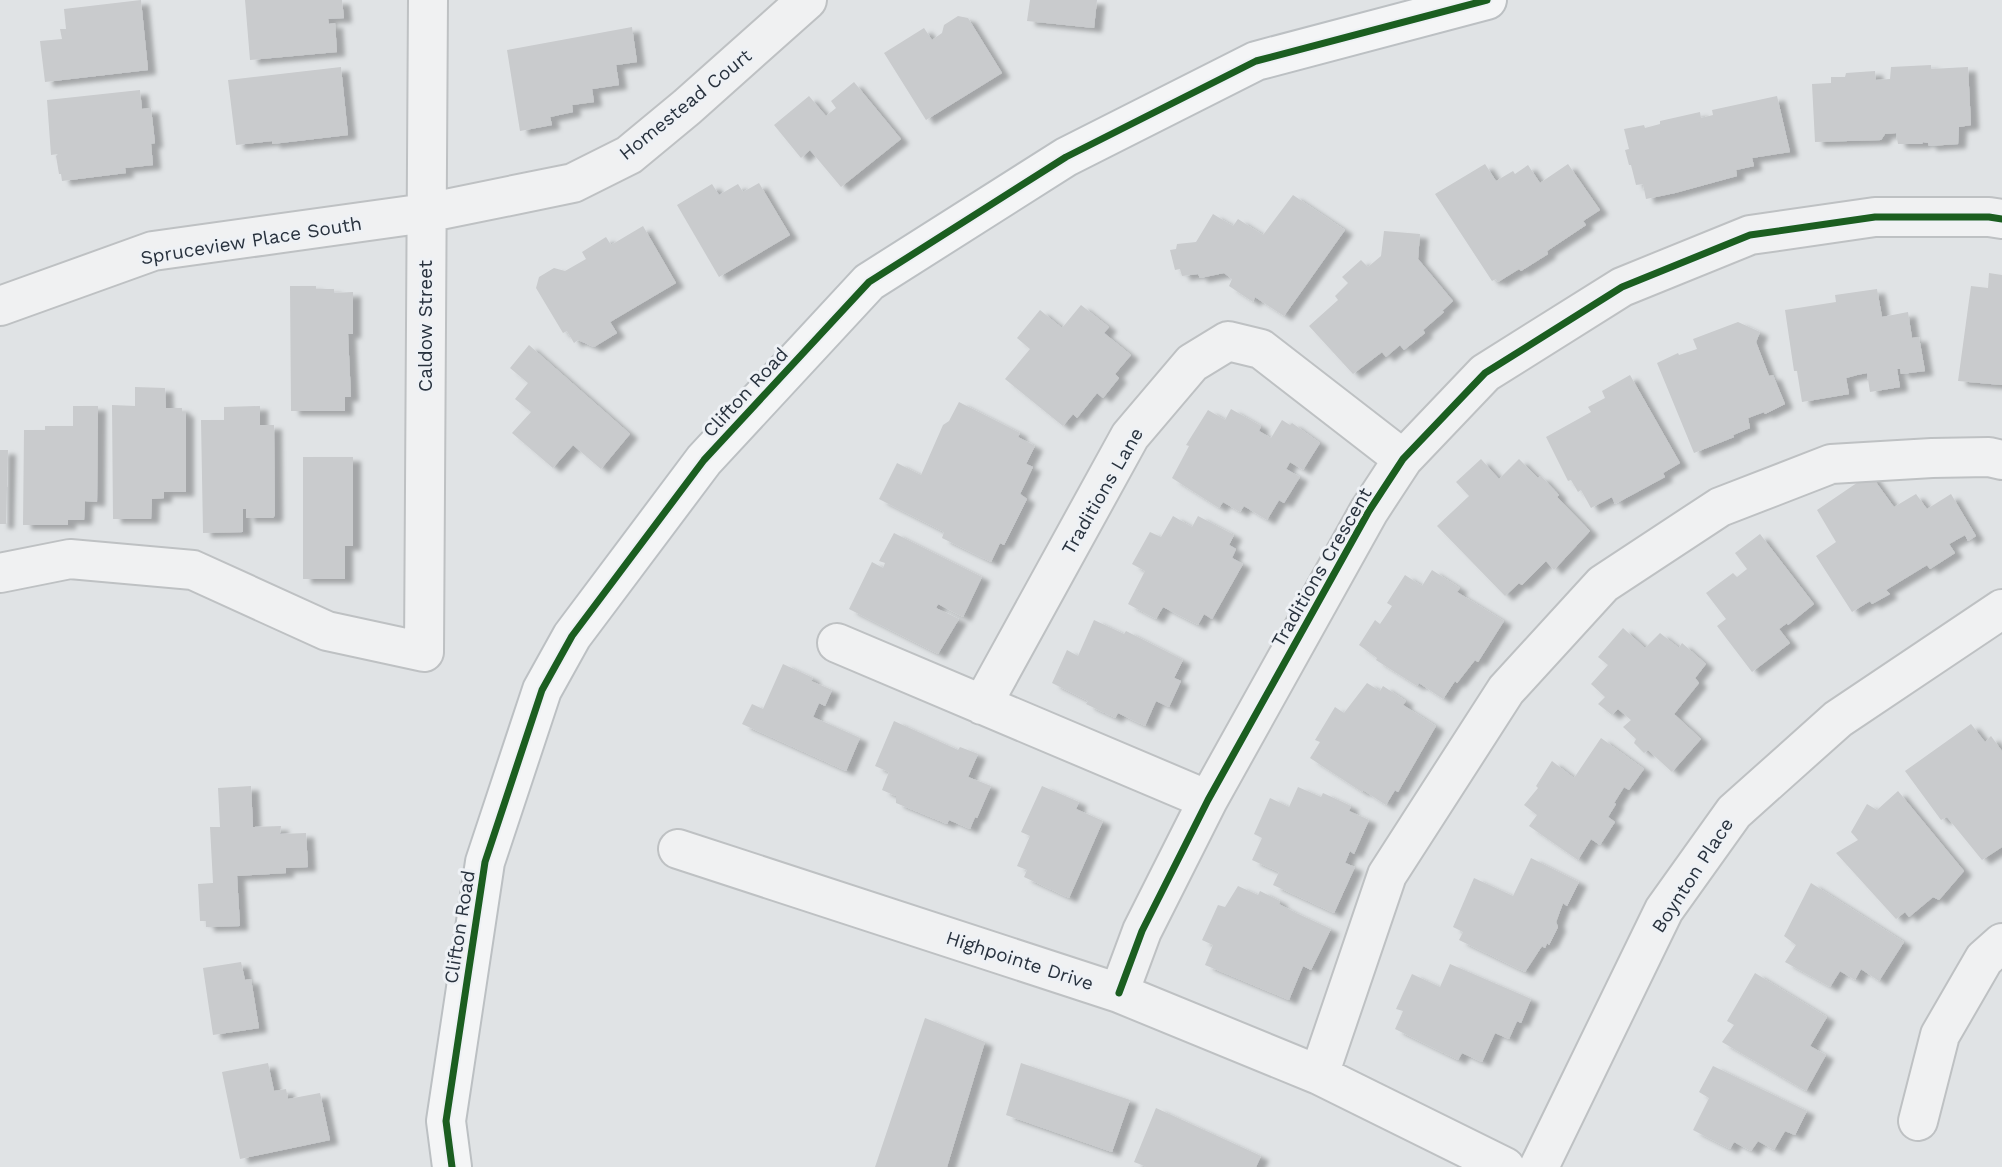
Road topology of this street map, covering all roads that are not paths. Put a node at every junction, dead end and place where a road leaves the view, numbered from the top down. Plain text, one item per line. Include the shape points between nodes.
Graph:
1 (428, 0) edge
2 (807, 0) edge
3 (1487, 0) edge
4 (426, 213) junction
5 (2002, 219) edge
6 (0, 306) edge
7 (1403, 459) junction
8 (2002, 460) edge
9 (0, 573) edge
10 (2002, 609) edge
11 (837, 643) dead end
12 (982, 705) junction
13 (1208, 800) junction
14 (678, 849) dead end
15 (2002, 943) edge
16 (1119, 993) junction
17 (1319, 1075) junction
18 (1918, 1121) dead end
19 (452, 1167) edge
20 (1505, 1167) edge
21 (1539, 1167) edge

1 - 4 street, Caldow Street
2 - 4 street, Homestead Court via 629,155 573,183
3 - 19 main road, Clifton Road via 1256,61 1066,157 869,282 704,460 572,636 542,690 485,862 446,1121
4 - 6 street, Spruceview Place South via 153,251
4 - 9 street, Caldow Street via 424,652 327,631 193,570 70,559
5 - 7 street, Traditions Crescent via 1875,217 1749,235 1622,287 1485,373
7 - 12 street, Traditions Lane via 1261,349 1228,341 1192,363 1130,436
7 - 13 street, Traditions Crescent via 1369,511
8 - 17 street via 1932,458 1831,464 1720,507 1603,584 1506,690 1387,875
10 - 21 street, Boynton Place via 1838,719 1734,812 1664,910
11 - 12 street
12 - 13 street
13 - 16 street, Traditions Crescent via 1142,932
14 - 16 street, Highpointe Drive
15 - 18 street via 1984,959 1940,1035
16 - 17 street, Highpointe Drive
17 - 20 street, Highpointe Drive

